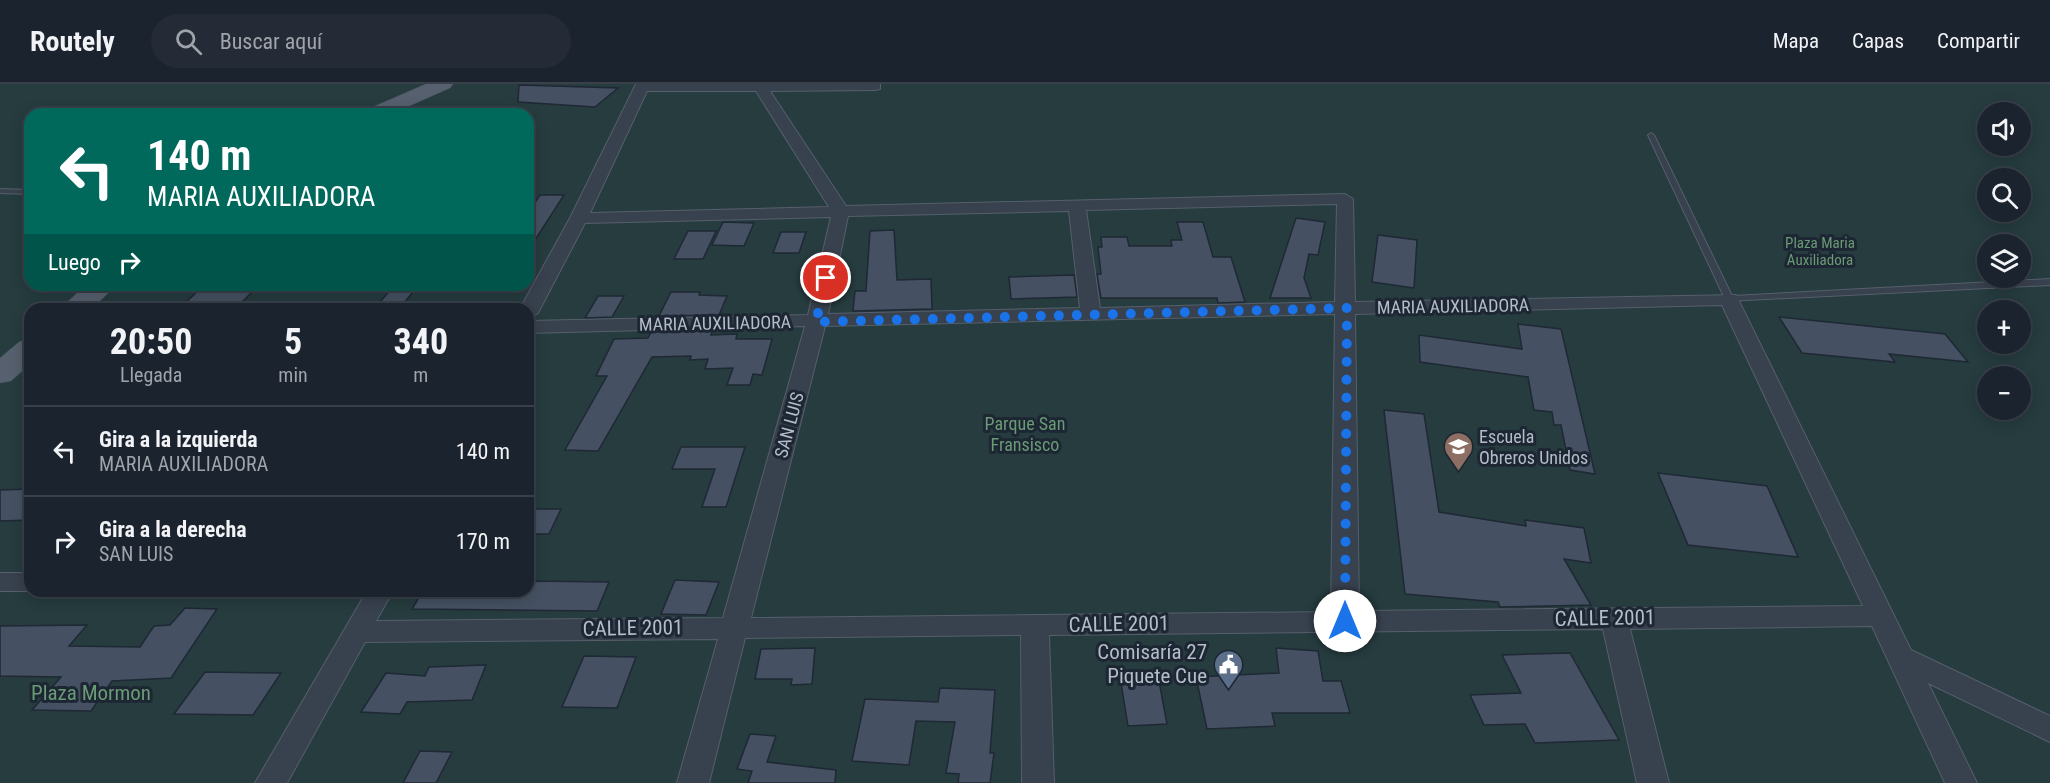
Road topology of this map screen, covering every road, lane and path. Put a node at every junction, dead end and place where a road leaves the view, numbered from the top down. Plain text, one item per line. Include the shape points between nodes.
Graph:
1 (443, 84) edge
2 (762, 85) edge
3 (646, 86) edge
4 (875, 86) dead end
5 (387, 108) edge
6 (1651, 135) dead end
7 (0, 191) edge
8 (24, 192) edge
9 (1077, 206) junction
10 (841, 212) junction
11 (579, 218) junction
12 (2050, 282) edge
13 (96, 291) edge
14 (1729, 299) junction
15 (81, 303) edge
16 (533, 303) edge
17 (1347, 308) junction
18 (1091, 315) junction
19 (816, 322) junction
20 (534, 327) edge
21 (24, 353) edge
22 (0, 374) edge
23 (0, 582) edge
24 (24, 582) edge
25 (377, 597) edge
26 (1879, 616) junction
27 (1614, 618) junction
28 (1345, 621) junction
29 (1035, 624) junction
30 (734, 627) junction
31 (358, 632) junction
32 (1902, 658) junction
33 (2050, 730) edge
34 (271, 783) edge
35 (693, 783) edge
36 (1038, 783) edge
37 (1653, 783) edge
38 (1961, 783) edge

1 - 5 main road
2 - 3 street
2 - 4 street
2 - 10 street
3 - 11 street
6 - 14 lane
7 - 8 lane
9 - 10 street
9 - 17 street via 1345,200
9 - 18 street
10 - 11 street
10 - 19 street, SAN LUIS
11 - 16 street
12 - 14 lane
13 - 15 main road
14 - 17 street, MARIA AUXILIADORA
14 - 26 street
17 - 18 street, MARIA AUXILIADORA
17 - 28 street
18 - 19 street, MARIA AUXILIADORA
19 - 20 street, MARIA AUXILIADORA
19 - 30 street, SAN LUIS
21 - 22 main road
23 - 24 street
25 - 31 street
26 - 27 street, CALLE 2001
26 - 32 street
27 - 28 street, CALLE 2001
27 - 37 street
28 - 29 street, CALLE 2001
29 - 30 street, CALLE 2001
29 - 36 street
30 - 31 street, CALLE 2001
30 - 35 street, SAN LUIS
31 - 34 street
32 - 33 street
32 - 38 street

